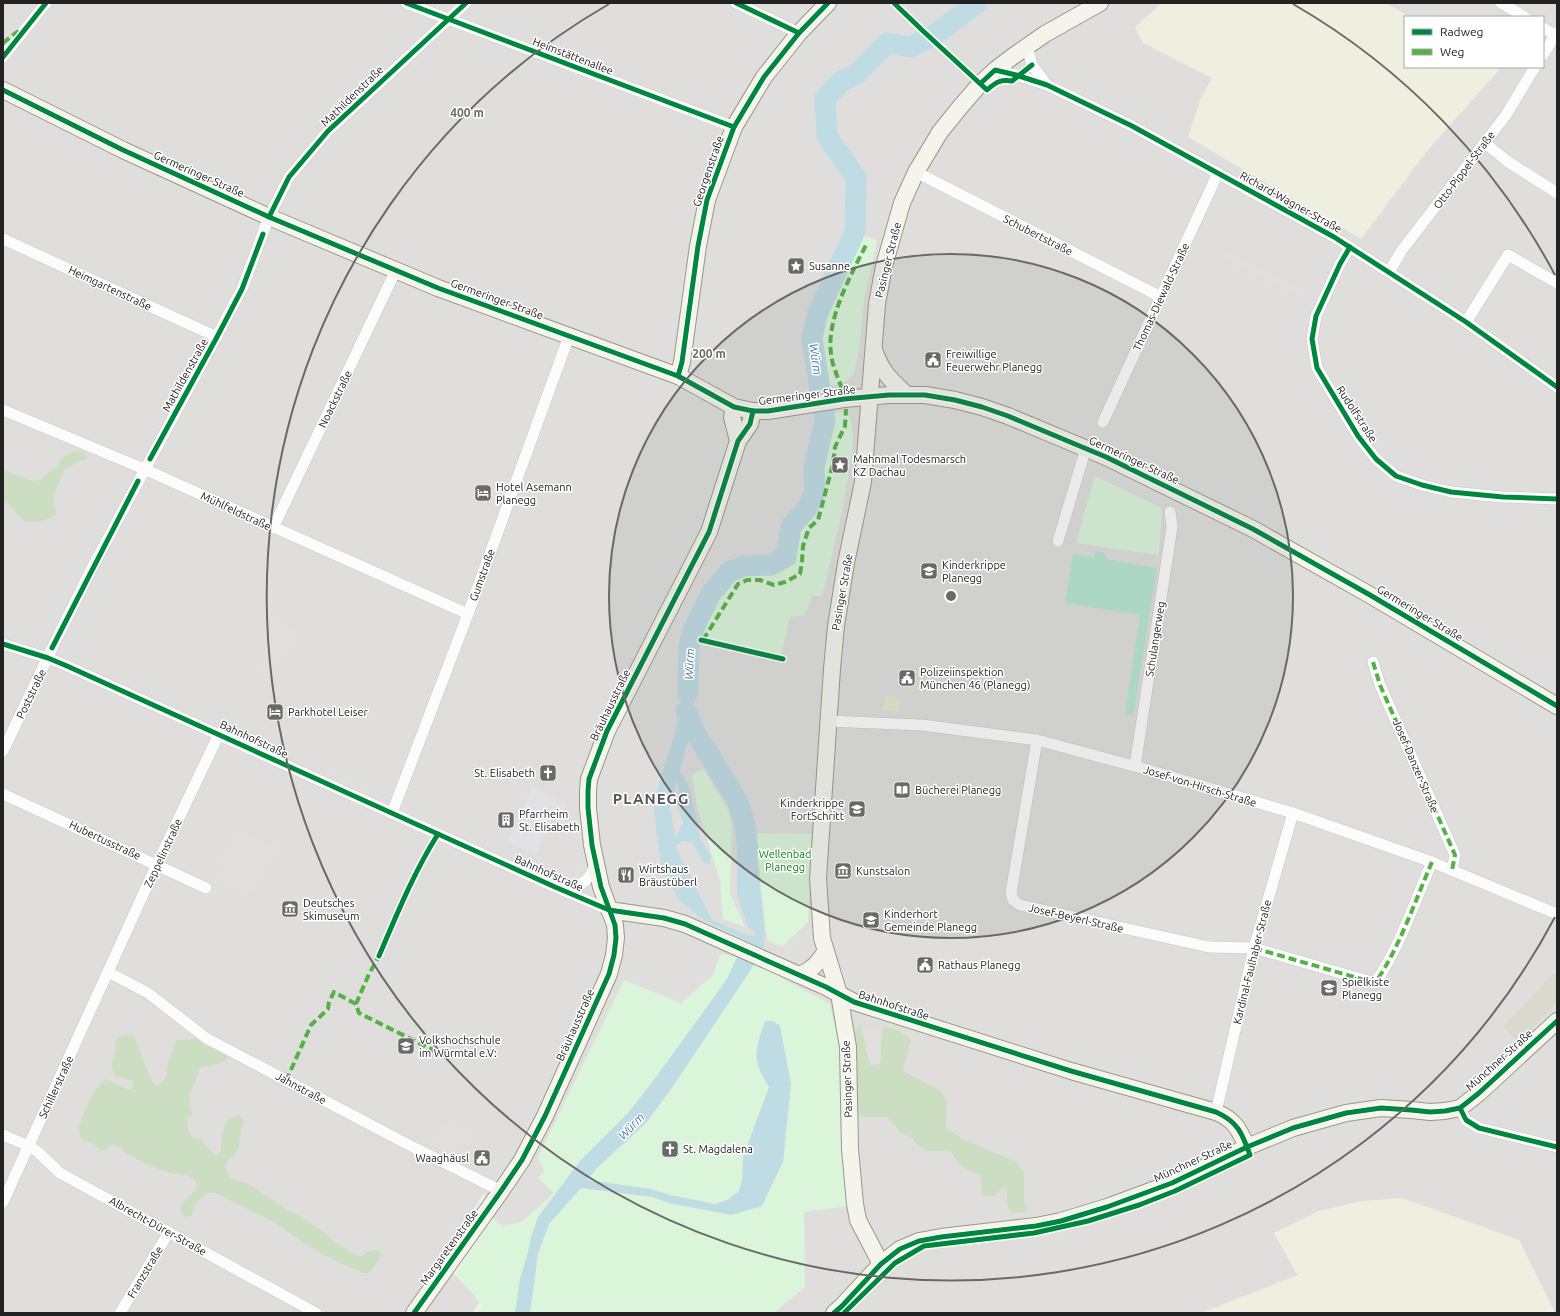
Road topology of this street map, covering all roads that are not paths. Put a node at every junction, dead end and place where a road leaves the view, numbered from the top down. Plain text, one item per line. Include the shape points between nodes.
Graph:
1 (46, 3) edge
2 (406, 3) edge
3 (466, 3) edge
4 (736, 3) edge
5 (828, 3) edge
6 (1100, 3) edge
7 (1501, 3) edge
8 (1523, 16) edge
9 (447, 19) junction
10 (1544, 28) edge
11 (799, 33) junction
12 (1556, 34) edge
13 (1028, 46) junction
14 (1544, 53) edge
15 (3, 57) edge
16 (1534, 68) edge
17 (995, 70) junction
18 (1047, 85) junction
19 (3, 90) edge
20 (734, 127) junction
21 (1485, 143) junction
22 (916, 172) junction
23 (1218, 173) junction
24 (1557, 193) edge
25 (269, 217) junction
26 (3, 238) edge
27 (1350, 247) junction
28 (396, 270) junction
29 (1389, 272) junction
30 (1557, 283) edge
31 (1161, 297) junction
32 (1466, 322) junction
33 (569, 336) junction
34 (217, 337) junction
35 (873, 347) junction
36 (678, 376) junction
37 (1557, 387) edge
38 (907, 395) junction
39 (870, 397) junction
40 (734, 407) junction
41 (3, 410) edge
42 (752, 411) junction
43 (1104, 422) dead end
44 (738, 441) junction
45 (1086, 448) junction
46 (144, 469) junction
47 (1557, 498) edge
48 (1170, 512) dead end
49 (273, 528) junction
50 (1058, 541) dead end
51 (468, 614) junction
52 (3, 644) edge
53 (48, 658) junction
54 (1373, 662) dead end
55 (1557, 706) edge
56 (828, 721) junction
57 (219, 734) junction
58 (1037, 740) junction
59 (3, 751) edge
60 (1135, 766) junction
61 (3, 794) edge
62 (392, 813) junction
63 (1293, 814) junction
64 (1432, 862) junction
65 (157, 864) junction
66 (596, 864) junction
67 (1452, 870) junction
68 (206, 888) dead end
69 (569, 894) junction
70 (609, 910) junction
71 (1557, 914) edge
72 (1254, 948) junction
73 (825, 952) junction
74 (108, 972) junction
75 (799, 975) junction
76 (839, 994) junction
77 (1557, 1021) edge
78 (1460, 1108) junction
79 (1216, 1112) junction
80 (3, 1135) edge
81 (29, 1146) junction
82 (1247, 1147) junction
83 (1557, 1147) edge
84 (500, 1193) junction
85 (3, 1202) edge
86 (169, 1232) junction
87 (881, 1264) junction
88 (120, 1313) edge
89 (316, 1313) edge
90 (414, 1313) edge
91 (834, 1313) edge

1 - 15 street
2 - 9 street, Heimstättenallee
3 - 9 street, Mathildenstraße
4 - 11 street
5 - 11 main road, Georgenstraße
6 - 13 main road, Pasinger Straße
7 - 8 street
9 - 20 street, Heimstättenallee
9 - 25 street, Mathildenstraße via 328,131 289,177
10 - 12 street
11 - 20 main road, Georgenstraße via 764,77
12 - 14 street
13 - 17 main road, Pasinger Straße
13 - 18 street, Richard-Wagner-Straße via 1032,65
16 - 21 street, Otto-Pippel-Straße via 1506,115
17 - 18 street, Richard-Wagner-Straße
17 - 22 main road, Pasinger Straße via 944,126
18 - 23 street, Richard-Wagner-Straße via 1132,126
19 - 25 main road, Germeringer Straße via 123,150
20 - 36 main road, Georgenstraße via 707,200
21 - 24 street via 1507,161
21 - 29 street, Otto-Pippel-Straße via 1402,250
22 - 31 street, Schubertstraße
22 - 35 main road, Pasinger Straße via 902,204 884,266
23 - 27 street, Richard-Wagner-Straße
23 - 31 street, Thomas-Diewald-Straße
25 - 28 main road, Germeringer Straße
25 - 34 street, Mathildenstraße via 242,289
26 - 34 street, Heimgartenstraße
27 - 29 street, Richard-Wagner-Straße
27 - 47 street, Rudolfstraße via 1316,316 1312,339 1317,368 1358,436 1376,459 1396,476 1451,492
28 - 33 main road, Germeringer Straße
28 - 49 street, Noackstraße
29 - 32 street, Richard-Wagner-Straße
30 - 32 street via 1508,255
31 - 43 street, Thomas-Diewald-Straße
32 - 37 street, Richard-Wagner-Straße
33 - 36 main road, Germeringer Straße
33 - 51 street, Gumstraße
34 - 46 street, Mathildenstraße
35 - 38 main road via 880,367
35 - 39 main road, Pasinger Straße
36 - 40 main road, Germeringer Straße
38 - 39 main road, Germeringer Straße
38 - 45 main road, Germeringer Straße via 925,395 982,407
39 - 42 main road, Germeringer Straße
39 - 56 main road, Pasinger Straße via 863,482 836,626
40 - 42 main road, Germeringer Straße
40 - 44 main road via 732,417
41 - 46 street, Mühlfeldstraße
42 - 44 main road, Bräuhausstraße via 750,424
44 - 66 main road, Bräuhausstraße via 709,532 607,731 589,778 588,808
45 - 50 street
45 - 55 main road, Germeringer Straße via 1239,522 1370,595
46 - 49 street, Mühlfeldstraße
46 - 53 street, Mathildenstraße
48 - 60 street, Schulangerweg via 1172,530
49 - 51 street, Mühlfeldstraße
51 - 62 street, Gumstraße
52 - 53 street, Bahnhofstraße
53 - 57 street, Bahnhofstraße
53 - 59 street, Poststraße
54 - 67 street, Josef-Danzer-Straße via 1380,685 1455,855
56 - 58 street, Josef-von-Hirsch-Straße via 922,725
56 - 73 main road, Pasinger Straße via 818,878 820,923
57 - 62 street, Bahnhofstraße
57 - 65 street, Zeppelinstraße
58 - 60 street, Josef-von-Hirsch-Straße
58 - 72 street, Josef-Beyerl-Straße via 1012,882 1013,900 1020,905 1209,947
60 - 63 street, Josef-von-Hirsch-Straße
61 - 65 street, Hubertusstraße
62 - 69 street, Bahnhofstraße
63 - 64 street, Josef-von-Hirsch-Straße
63 - 72 street, Kardinal-Faulhaber-Straße
64 - 67 street, Josef-von-Hirsch-Straße
64 - 72 street via 1404,928 1375,983
65 - 68 street, Hubertusstraße
65 - 74 street, Zeppelinstraße
66 - 69 street, Bahnhofstraße via 584,882 573,888
66 - 70 main road, Bräuhausstraße
67 - 71 street, Josef-von-Hirsch-Straße
69 - 70 street, Bahnhofstraße
70 - 75 main road, Bahnhofstraße via 664,918 685,924
70 - 84 main road, Bräuhausstraße via 615,925 616,938 609,974 545,1116 522,1160
72 - 79 street, Kardinal-Faulhaber-Straße
73 - 75 main road via 819,962
73 - 76 main road, Pasinger Straße
74 - 81 street, Schillerstraße
74 - 84 street, Jahnstraße via 148,993 206,1038
75 - 76 main road, Bahnhofstraße
76 - 79 main road, Bahnhofstraße via 854,1002 1071,1071
76 - 87 main road, Pasinger Straße via 848,1047 850,1149 855,1204 858,1220
77 - 78 main road, Münchner Straße
78 - 82 main road, Münchner Straße via 1445,1112 1381,1108 1346,1113 1294,1128
78 - 83 street via 1466,1120 1479,1128
79 - 82 main road, Bahnhofstraße via 1234,1123
80 - 81 street, Albrecht-Dürer-Straße
81 - 85 street, Schillerstraße
81 - 86 street, Albrecht-Dürer-Straße via 60,1173
82 - 87 main road, Münchner Straße via 1172,1183 1106,1207 1036,1226 918,1240 900,1249
84 - 90 main road, Margaretenstraße
86 - 88 street, Franzstraße
86 - 89 street, Albrecht-Dürer-Straße
87 - 91 main road, Münchner Straße

